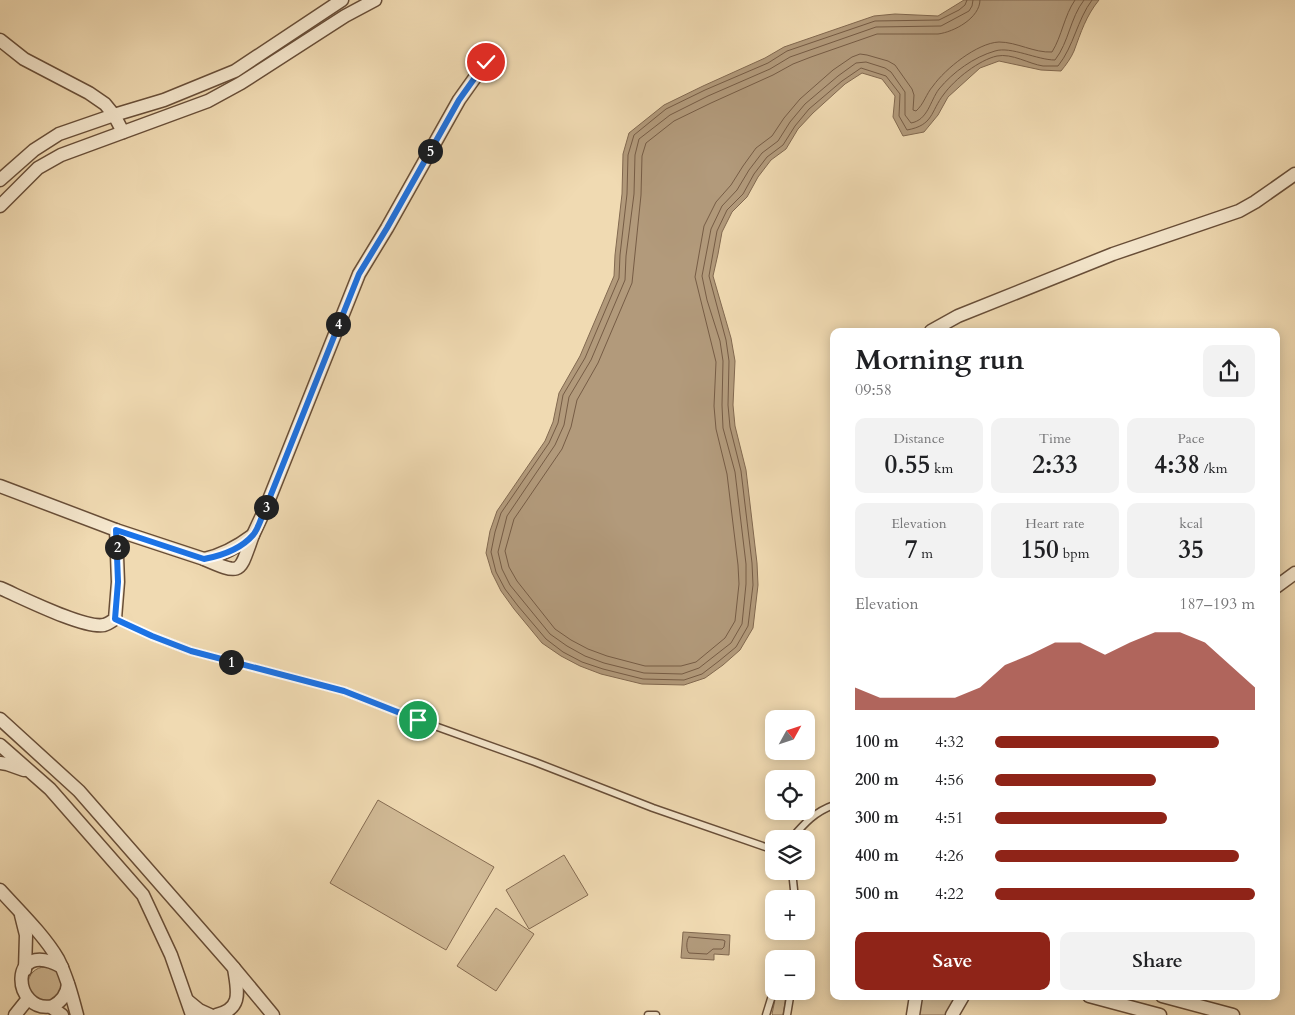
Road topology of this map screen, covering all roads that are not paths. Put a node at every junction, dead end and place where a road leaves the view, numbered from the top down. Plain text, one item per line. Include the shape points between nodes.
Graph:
1 (342, 0) edge
2 (375, 0) edge
3 (0, 40) edge
4 (486, 62) dead end
5 (114, 115) junction
6 (123, 132) junction
7 (1295, 174) edge
8 (0, 180) edge
9 (0, 206) edge
10 (936, 328) edge
11 (0, 486) edge
12 (116, 530) junction
13 (253, 535) junction
14 (204, 559) junction
15 (1295, 573) edge
16 (1280, 583) edge
17 (0, 588) edge
18 (115, 619) junction
19 (0, 719) edge
20 (0, 745) edge
21 (0, 763) edge
22 (32, 772) junction
23 (830, 806) edge
24 (799, 830) edge
25 (765, 847) edge
26 (0, 890) edge
27 (20, 912) junction
28 (62, 967) junction
29 (234, 968) junction
30 (25, 970) junction
31 (68, 984) junction
32 (186, 999) junction
33 (27, 1000) junction
34 (771, 1000) edge
35 (790, 1000) edge
36 (915, 1000) edge
37 (961, 1000) edge
38 (1104, 1000) edge
39 (1177, 1000) edge
40 (51, 1006) junction
41 (15, 1015) edge
42 (62, 1015) edge
43 (77, 1015) edge
44 (192, 1015) edge
45 (210, 1015) edge
46 (216, 1015) edge
47 (272, 1015) edge
48 (648, 1015) edge
49 (656, 1015) edge
50 (766, 1015) edge
51 (787, 1015) edge
52 (913, 1015) edge
53 (952, 1015) edge
54 (1160, 1015) edge
55 (1233, 1015) edge

1 - 5 street via 235,71 164,100
2 - 6 street via 208,101
3 - 5 street via 24,59 89,92
4 - 13 street via 459,100 359,274
5 - 6 street
5 - 8 street via 59,134 34,150
6 - 9 street via 61,155 38,168
7 - 10 street via 1239,211 1112,254 958,316
11 - 12 street
12 - 14 street
12 - 18 street via 118,582
13 - 14 street via 229,551
13 - 14 street via 237,569 224,568
15 - 16 street
17 - 18 street via 93,625 105,625
18 - 25 lane via 191,651 344,691
19 - 29 street via 79,791
20 - 22 street
21 - 22 street
22 - 32 street via 142,895 171,955
23 - 24 lane via 821,809
26 - 27 street
27 - 28 street
27 - 30 street via 26,936
28 - 30 street via 41,960
28 - 31 street
29 - 46 street via 238,994 234,1005 226,1013
29 - 47 street
30 - 33 street via 20,982
31 - 40 street via 64,997
31 - 43 street
32 - 44 street
32 - 45 street
33 - 40 street via 39,1007
33 - 41 street
34 - 50 lane
35 - 51 lane
36 - 52 street
37 - 53 street
38 - 54 street
39 - 55 street
40 - 42 street
48 - 49 lane

